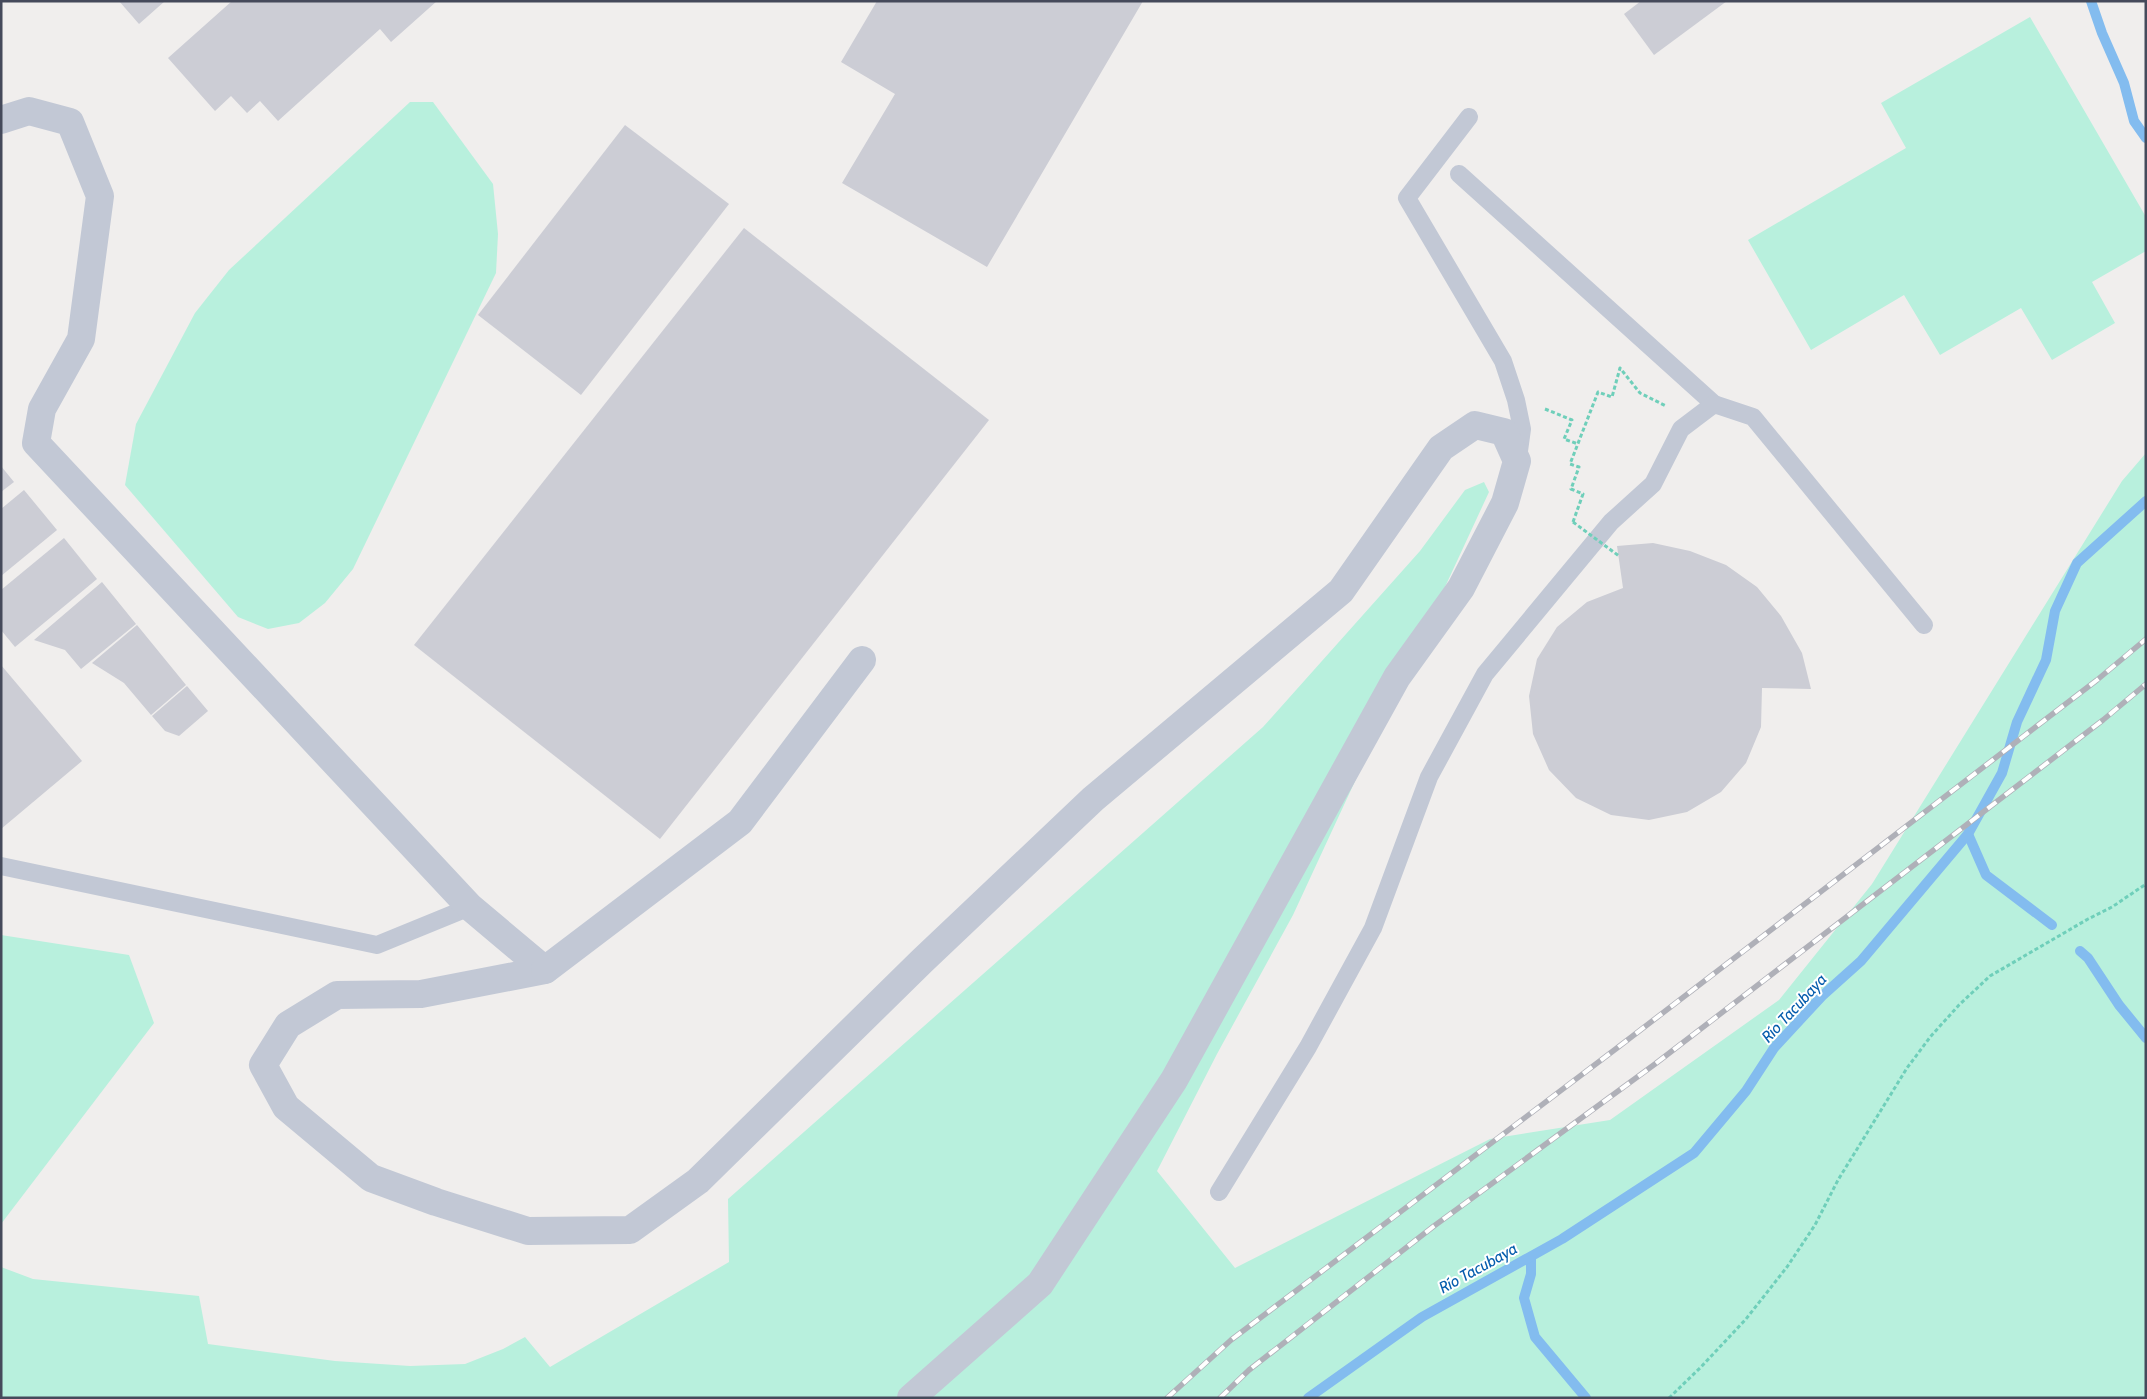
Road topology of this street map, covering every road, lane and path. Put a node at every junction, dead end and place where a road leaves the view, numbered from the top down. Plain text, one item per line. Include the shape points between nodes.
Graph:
1 (1469, 116) dead end
2 (1, 120) edge
3 (1459, 174) dead end
4 (1714, 404) junction
5 (1518, 413) junction
6 (1694, 419) junction
7 (1578, 444) junction
8 (1517, 461) junction
9 (1619, 556) dead end
10 (1924, 625) dead end
11 (862, 660) dead end
12 (1, 866) edge
13 (2146, 884) edge
14 (470, 907) junction
15 (545, 970) junction
16 (1219, 1192) dead end
17 (912, 1398) edge
18 (1669, 1398) edge

1 - 5 lane via 1407,198 1503,361
2 - 14 street via 29,110 70,122 100,196 81,339 42,409 36,444
3 - 4 lane
4 - 6 lane
4 - 10 lane via 1753,418
5 - 7 path via 1541,407 1572,420 1564,439
5 - 8 lane via 1522,429
6 - 7 path via 1640,393 1620,368 1612,397 1598,392
6 - 16 lane via 1681,429 1654,484 1611,522 1485,674 1429,777 1373,928 1308,1047
7 - 9 path, bridge via 1570,464 1579,467 1571,489 1583,494 1573,522
8 - 15 street via 1504,432 1475,425 1441,448 1341,591 1094,799 922,961 698,1181 630,1230 528,1231 371,1178 286,1107 263,1065 288,1025 337,995 421,994
8 - 17 street via 1504,503 1461,588 1397,677 1174,1080 1040,1284
11 - 15 street via 740,822
12 - 14 lane via 377,945
13 - 18 path via 2112,907 1990,976 1931,1036 1907,1068 1787,1267 1746,1319
14 - 15 street

